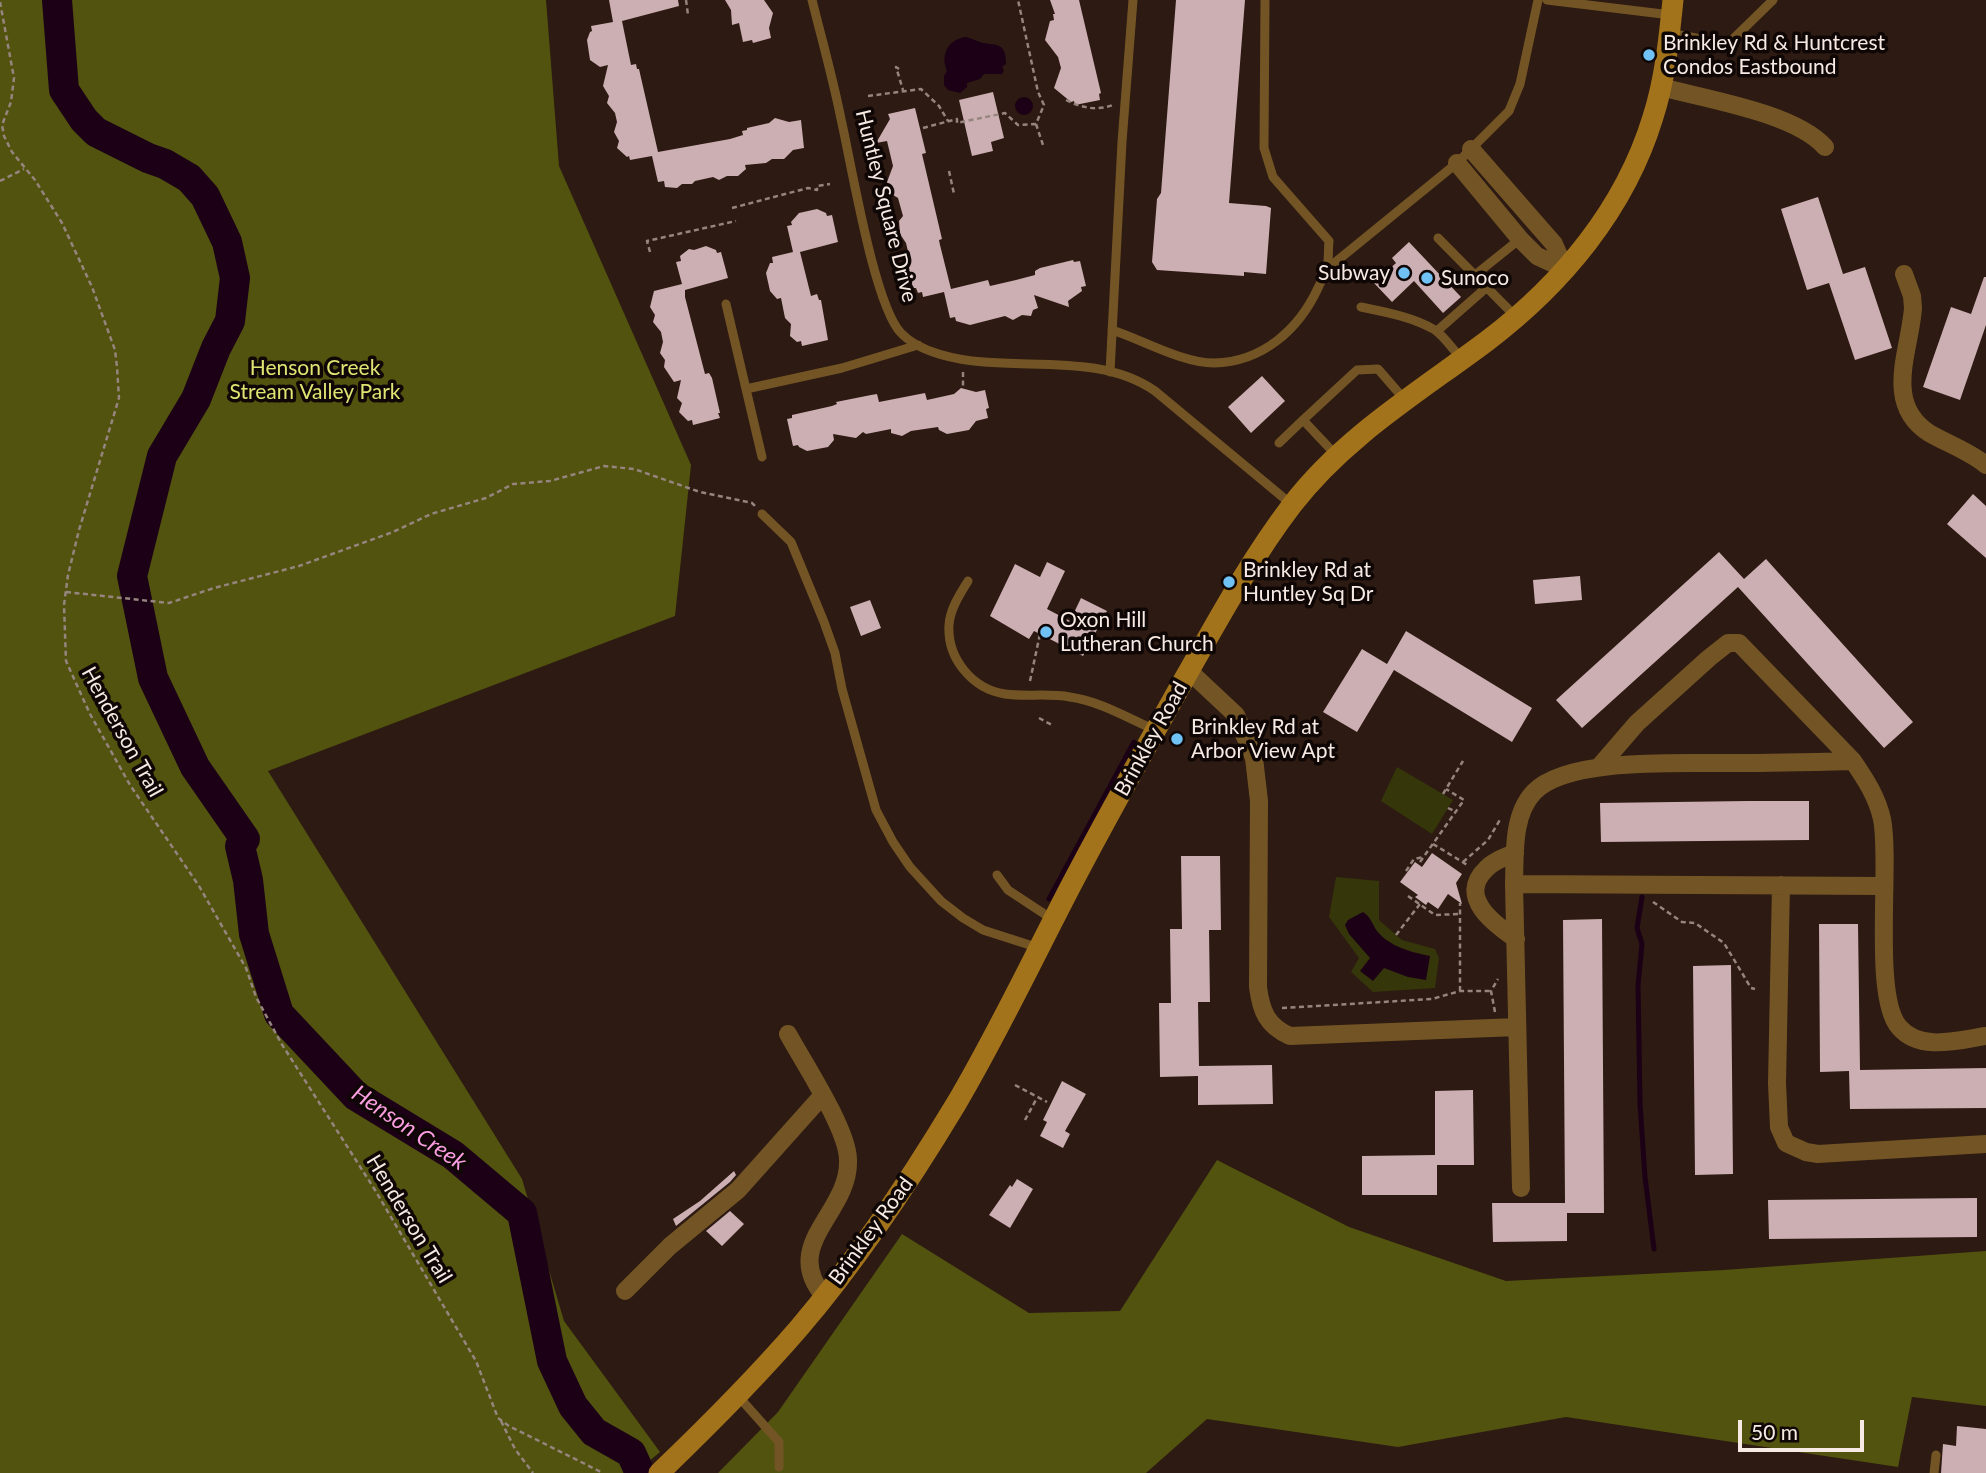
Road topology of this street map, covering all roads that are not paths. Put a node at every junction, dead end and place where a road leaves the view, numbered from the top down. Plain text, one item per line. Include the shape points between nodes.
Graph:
1 (813, 0) edge
2 (1133, 0) edge
3 (1265, 0) edge
4 (1538, 0) edge
5 (1547, 0) edge
6 (1773, 0) edge
7 (1671, 16) edge
8 (1661, 87) junction
9 (1825, 147) dead end
10 (1471, 149) junction
11 (1457, 163) junction
12 (1438, 238) dead end
13 (1520, 239) junction
14 (1327, 269) junction
15 (1564, 269) junction
16 (1904, 274) dead end
17 (1475, 275) junction
18 (1487, 287) junction
19 (726, 304) dead end
20 (1361, 307) dead end
21 (1516, 317) junction
22 (1112, 330) junction
23 (1437, 331) junction
24 (918, 345) junction
25 (1461, 359) junction
26 (1110, 372) junction
27 (746, 389) junction
28 (1406, 401) junction
29 (1303, 420) junction
30 (1279, 443) dead end
31 (1336, 455) junction
32 (762, 457) dead end
33 (1986, 465) edge
34 (1292, 505) junction
35 (762, 514) road end
36 (968, 581) dead end
37 (1189, 671) junction
38 (1156, 730) junction
39 (1853, 761) junction
40 (1599, 767) junction
41 (1515, 853) junction
42 (997, 875) dead end
43 (1514, 884) junction
44 (1781, 885) junction
45 (1883, 886) junction
46 (1053, 920) junction
47 (1516, 939) junction
48 (1039, 948) junction
49 (1517, 1027) junction
50 (788, 1034) dead end
51 (1986, 1036) edge
52 (822, 1096) junction
53 (1986, 1144) edge
54 (1521, 1188) dead end
55 (625, 1291) dead end
56 (824, 1296) junction
57 (737, 1395) junction
58 (1936, 1455) dead end
59 (779, 1467) dead end
60 (659, 1473) edge
61 (1934, 1473) edge

1 - 24 lane, Huntley Square Drive via 885,303 898,330
2 - 22 lane
3 - 14 lane via 1264,148 1273,177 1329,241
4 - 10 lane via 1520,84 1509,111
5 - 7 lane
6 - 7 lane via 1728,44
7 - 8 main road, Brinkley Road
8 - 9 street via 1773,116 1811,133
8 - 15 main road, Brinkley Road via 1653,119 1623,190 1592,238
10 - 11 lane
10 - 15 street via 1554,244
11 - 13 street
11 - 14 lane
12 - 17 lane
13 - 15 street via 1537,256
13 - 17 lane
14 - 22 lane via 1302,318 1289,332 1243,357 1214,363 1179,357
15 - 21 main road, Brinkley Road
16 - 33 street via 1913,308 1901,383 1905,405 1926,430
17 - 18 lane
18 - 21 lane
18 - 23 lane
19 - 27 lane
20 - 23 lane
21 - 25 main road, Brinkley Road
22 - 26 lane
23 - 25 lane
24 - 26 lane, Huntley Square Drive via 968,360
24 - 27 lane
25 - 28 main road, Brinkley Road
26 - 34 lane, Huntley Square Drive via 1155,391
27 - 32 lane
28 - 29 lane via 1378,369 1357,370
28 - 31 main road, Brinkley Road
29 - 30 lane
29 - 31 lane
31 - 34 main road, Brinkley Road
34 - 37 main road, Brinkley Road
35 - 48 lane via 791,542 819,611 835,653 876,810 893,842 917,876 963,918 983,930
36 - 38 lane via 949,623 950,645 963,670 983,687 1004,694 1071,697
37 - 38 main road, Brinkley Road
37 - 49 street via 1236,715 1254,758 1259,801 1258,987 1267,1021 1290,1036
38 - 46 main road, Brinkley Road
39 - 40 street
39 - 40 street via 1739,642 1728,643 1709,657 1637,723
39 - 45 street via 1878,804
40 - 41 street via 1553,779 1534,792 1523,808
41 - 43 street
41 - 47 street via 1485,869 1476,885 1476,897 1486,917
42 - 46 lane via 1008,890
43 - 44 street
43 - 47 street
44 - 45 street
44 - 53 street via 1777,1083 1779,1127 1786,1143 1818,1154
45 - 51 street via 1888,993 1900,1029 1924,1041 1941,1043
46 - 48 main road, Brinkley Road
47 - 49 street
48 - 56 main road, Brinkley Road via 908,1183
49 - 54 street
50 - 52 street
52 - 55 street via 738,1190 670,1246
52 - 56 street via 843,1135 849,1158 843,1189 808,1257 812,1277
56 - 57 main road, Brinkley Road
57 - 59 lane via 779,1442
57 - 60 main road, Brinkley Road
58 - 61 lane

